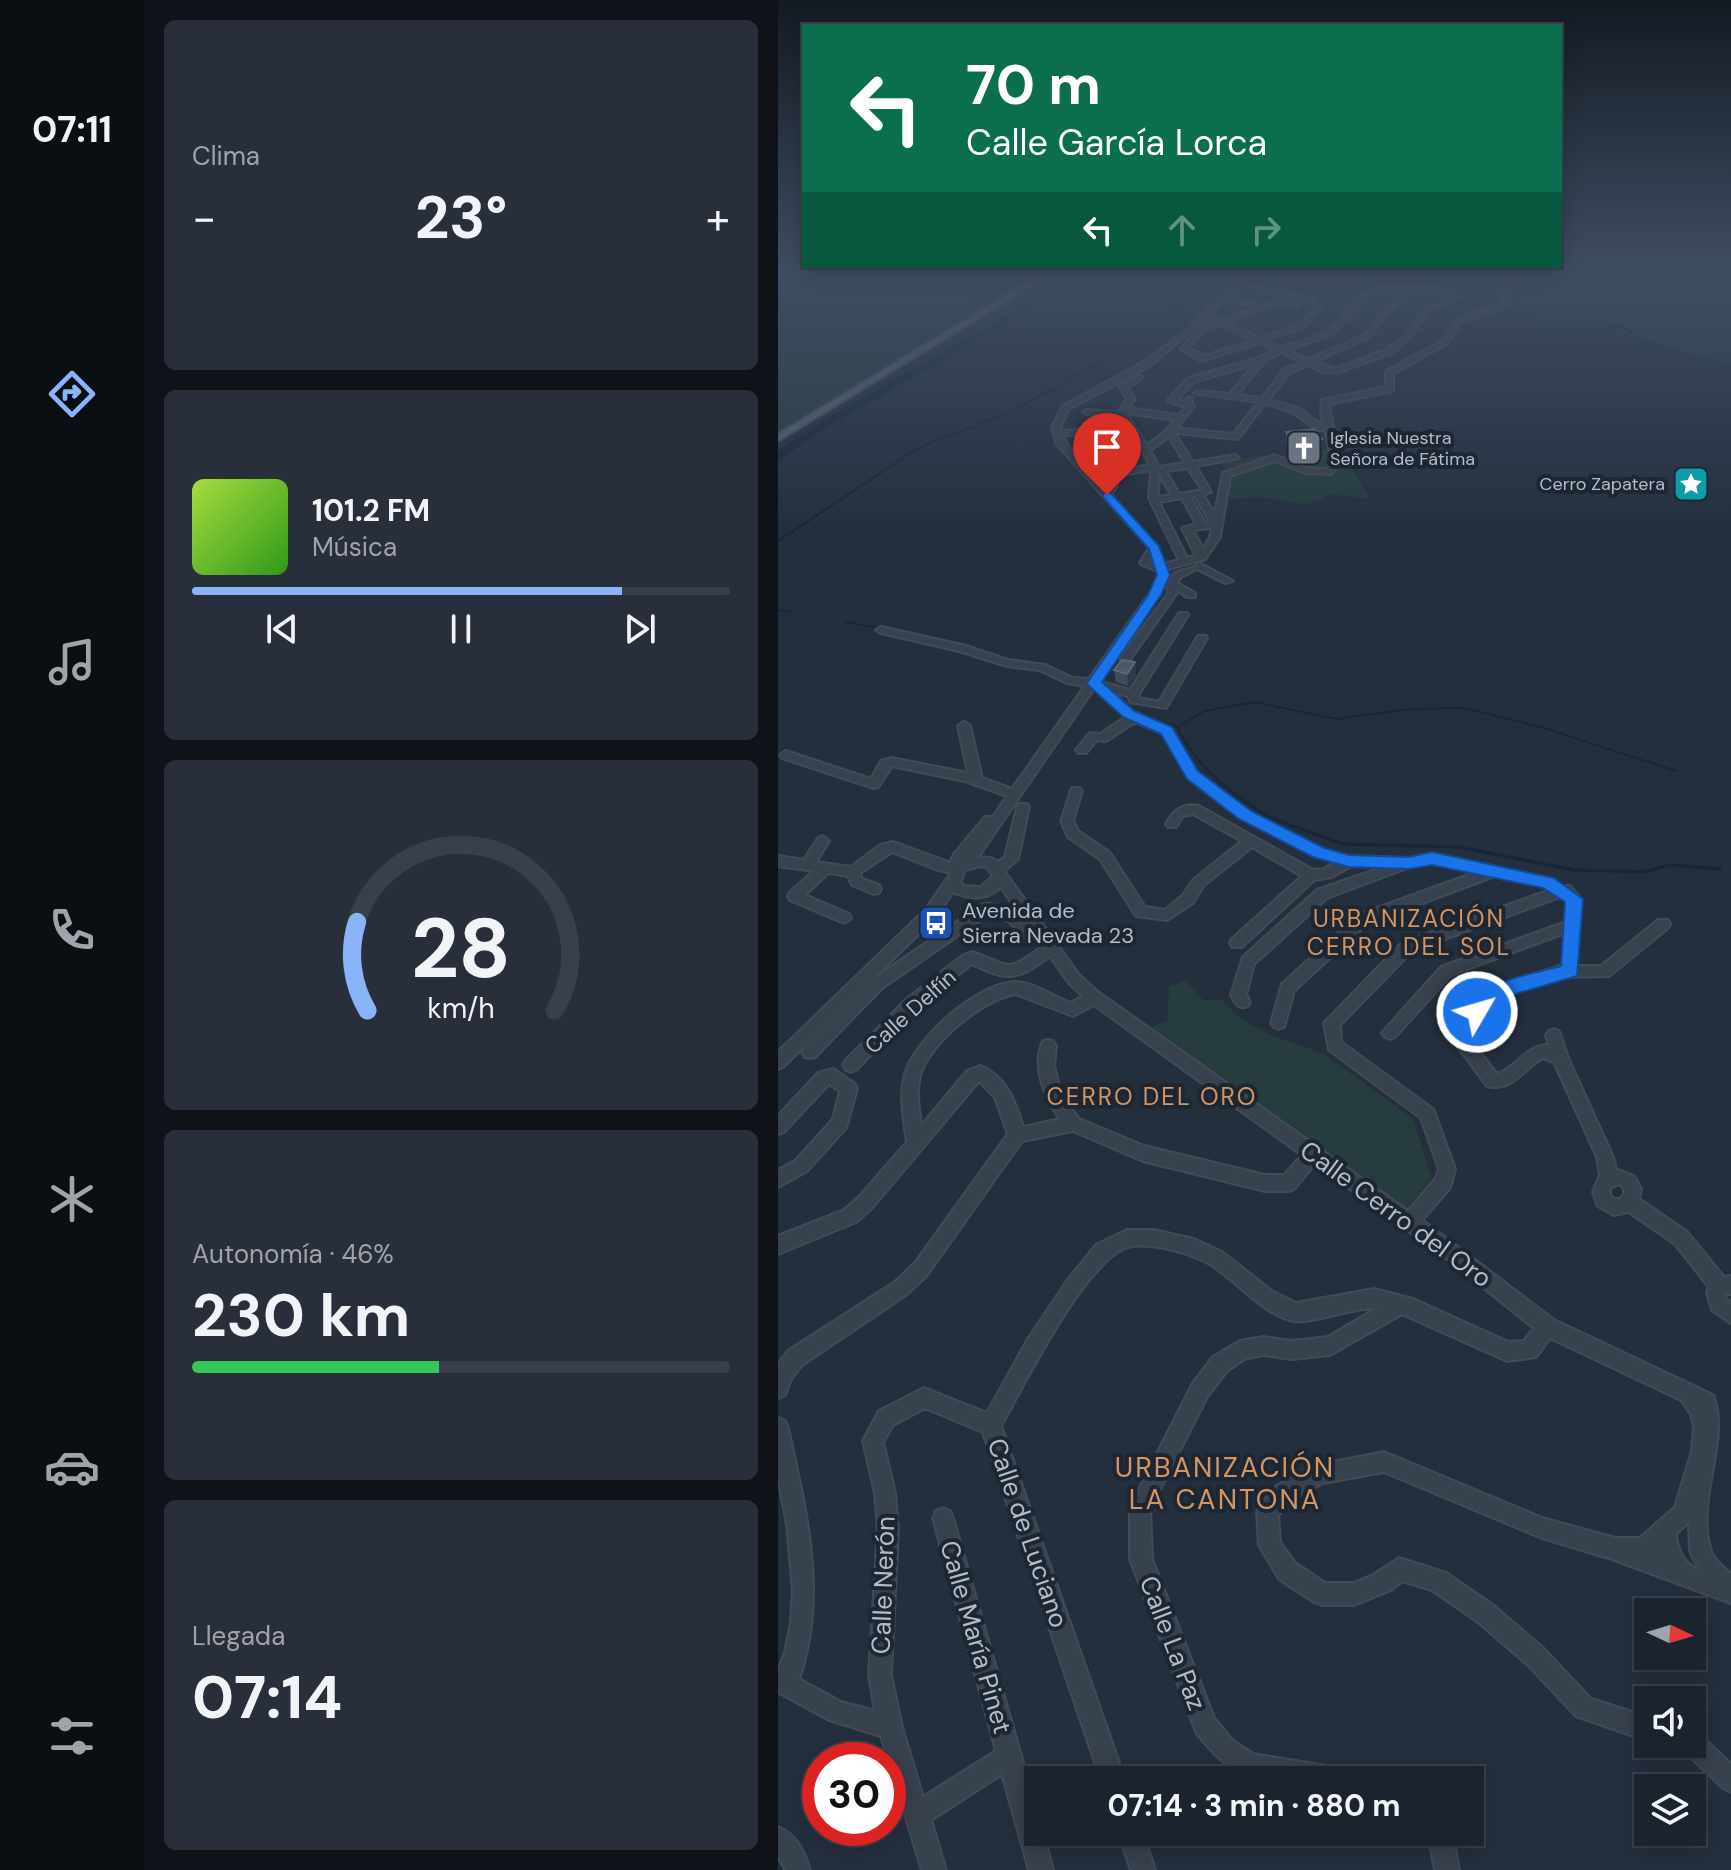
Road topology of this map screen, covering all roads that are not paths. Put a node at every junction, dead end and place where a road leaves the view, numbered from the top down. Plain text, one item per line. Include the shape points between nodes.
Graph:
1 (912, 356) edge
2 (1154, 356) edge
3 (1155, 356) edge
4 (1268, 356) edge
5 (1298, 356) edge
6 (1319, 356) edge
7 (1377, 356) edge
8 (1420, 356) edge
9 (1261, 360) junction
10 (1308, 361) junction
11 (1144, 365) junction
12 (1287, 371) junction
13 (1212, 372) junction
14 (1198, 393) junction
15 (1231, 397) junction
16 (1097, 402) dead end
17 (1262, 402) junction
18 (1187, 404) junction
19 (1122, 412) junction
20 (1181, 418) junction
21 (1331, 428) junction
22 (1172, 430) junction
23 (1057, 434) junction
24 (778, 438) edge
25 (1179, 446) junction
26 (1146, 449) junction
27 (1235, 458) dead end
28 (1213, 461) junction
29 (1190, 464) junction
30 (1157, 468) junction
31 (1110, 474) junction
32 (1226, 475) junction
33 (1202, 493) junction
34 (1107, 495) junction
35 (1181, 496) junction
36 (1154, 500) junction
37 (1217, 524) junction
38 (1202, 526) junction
39 (1200, 562) junction
40 (1185, 563) junction
41 (1163, 569) junction
42 (1228, 581) dead end
43 (1172, 584) junction
44 (1191, 595) dead end
45 (1183, 615) dead end
46 (881, 630) dead end
47 (1202, 638) dead end
48 (1099, 685) junction
49 (1133, 694) junction
50 (1136, 716) junction
51 (964, 726) dead end
52 (1082, 750) dead end
53 (786, 755) dead end
54 (976, 780) junction
55 (1076, 791) dead end
56 (1015, 795) junction
57 (1023, 807) dead end
58 (1000, 815) junction
59 (1172, 824) dead end
60 (992, 830) junction
61 (1252, 840) junction
62 (823, 841) dead end
63 (778, 861) edge
64 (1349, 861) junction
65 (1409, 863) junction
66 (807, 866) junction
67 (824, 869) junction
68 (996, 869) junction
69 (1494, 871) junction
70 (853, 872) junction
71 (958, 872) junction
72 (1311, 875) junction
73 (874, 889) dead end
74 (990, 889) junction
75 (1565, 890) junction
76 (970, 894) junction
77 (1016, 900) junction
78 (931, 913) junction
79 (844, 918) dead end
80 (1663, 924) dead end
81 (1573, 925) junction
82 (1038, 928) junction
83 (907, 936) junction
84 (1237, 943) dead end
85 (1052, 947) junction
86 (1570, 971) junction
87 (1094, 997) junction
88 (1243, 1002) dead end
89 (1279, 1023) dead end
90 (1390, 1033) dead end
91 (1554, 1035) dead end
92 (1048, 1046) dead end
93 (810, 1052) dead end
94 (1560, 1058) junction
95 (778, 1062) edge
96 (851, 1065) dead end
97 (1073, 1124) junction
98 (778, 1127) edge
99 (1017, 1135) junction
100 (916, 1144) junction
101 (1313, 1154) junction
102 (778, 1179) edge
103 (1409, 1222) junction
104 (778, 1245) edge
105 (1726, 1285) edge
106 (1400, 1305) junction
107 (1731, 1314) edge
108 (1547, 1327) junction
109 (778, 1388) edge
110 (1684, 1392) junction
111 (991, 1425) junction
112 (778, 1428) edge
113 (943, 1518) dead end
114 (1665, 1532) junction
115 (1615, 1549) junction
116 (1693, 1573) junction
117 (1731, 1591) edge
118 (782, 1682) edge
119 (1634, 1724) edge
120 (890, 1727) junction
121 (1009, 1756) junction
122 (1706, 1756) edge
123 (1108, 1766) edge
124 (1255, 1766) edge
125 (1731, 1780) edge
126 (918, 1814) junction
127 (778, 1839) edge
128 (1135, 1846) edge
129 (1443, 1846) edge
130 (798, 1870) edge
131 (934, 1870) edge
132 (1041, 1870) edge
133 (1143, 1870) edge
134 (1447, 1870) edge

1 - 24 main road
2 - 11 street
3 - 11 street
4 - 9 street
5 - 10 street
6 - 10 street
7 - 10 street via 1336,371
8 - 21 street via 1389,373 1390,389 1325,402
9 - 12 street
9 - 13 street
9 - 15 street
10 - 12 street
11 - 19 street via 1150,369 1123,387 1131,396
11 - 23 street via 1066,408
12 - 17 street
13 - 14 street via 1215,376
13 - 18 street via 1191,380 1171,401
14 - 15 street
14 - 18 street
15 - 17 street
16 - 19 street via 1085,414
17 - 21 street via 1286,406 1321,428
17 - 22 street via 1233,438
18 - 20 street
19 - 20 street
19 - 26 street
20 - 22 street
21 - 32 street via 1336,464 1328,472 1275,458
22 - 25 street
22 - 26 street
23 - 31 street via 1090,431
23 - 34 street
25 - 26 street
25 - 29 street
26 - 30 street
27 - 28 street
28 - 29 street
28 - 32 street
29 - 30 street
29 - 33 street
30 - 31 street
30 - 35 street
30 - 36 street
31 - 34 street via 1113,486
32 - 37 street
33 - 35 street
33 - 37 street
34 - 41 street via 1154,548 1145,563
35 - 36 street
35 - 38 street
36 - 40 street
37 - 38 street
37 - 39 street via 1213,553
38 - 39 street via 1187,528
39 - 40 street
39 - 42 street
39 - 43 street
40 - 41 street
41 - 48 street via 1162,583
43 - 44 street
43 - 48 street via 1173,594
45 - 49 street
46 - 48 street
47 - 49 street via 1162,706 1134,700
48 - 49 street
48 - 50 street
48 - 56 street
50 - 52 street via 1102,738 1094,736
50 - 64 street via 1167,731 1193,775 1245,815 1319,853
51 - 54 street
53 - 54 street via 874,784 891,762
54 - 56 street
55 - 61 street via 1067,821 1073,834 1105,856 1141,912 1167,915
56 - 58 street
57 - 68 street via 1011,859
58 - 60 street
58 - 71 street via 989,820 959,857
59 - 61 street via 1178,813 1195,809
60 - 68 street
60 - 71 street
61 - 72 street
62 - 66 street
63 - 66 street
64 - 65 street
64 - 72 street via 1327,874
65 - 69 street via 1432,858
65 - 88 street via 1322,894 1248,961 1238,995
66 - 67 street
67 - 70 street
67 - 79 street via 795,896
68 - 71 street
68 - 74 street
68 - 77 street, Calle Cerro del Oro
69 - 75 street
69 - 89 street via 1363,919 1287,988
70 - 71 street via 893,847
70 - 73 street via 857,882
71 - 76 street via 959,890
71 - 78 street
72 - 84 street
74 - 76 street
74 - 77 street, Calle Cerro del Oro
74 - 83 street via 979,908 930,940
75 - 81 street via 1574,899
75 - 103 street via 1407,947 1332,1023 1334,1045 1427,1114 1447,1169 1444,1182
76 - 78 street
77 - 82 street, Calle Cerro del Oro
78 - 83 street
80 - 86 street via 1609,970
81 - 86 street
81 - 90 street via 1446,971
82 - 85 street, Calle Cerro del Oro
82 - 93 street via 1026,933 1016,919 988,908 877,984
83 - 95 street
85 - 87 street, Calle Cerro del Oro
85 - 96 street, Calle Delfín via 1015,974 967,960 912,1003
86 - 94 street via 1494,994 1461,1035 1497,1082 1536,1052 1549,1051
87 - 100 street via 1073,1010 1014,987 969,1009 918,1058 912,1076
87 - 101 street, Calle Cerro del Oro
91 - 94 street
92 - 97 street via 1047,1067 1064,1115
94 - 105 street via 1605,1157 1609,1178 1600,1188 1607,1202 1617,1207 1631,1203 1681,1238
97 - 99 street
97 - 101 street via 1143,1153 1265,1183 1288,1183
98 - 102 street via 824,1078 833,1076 849,1089 840,1123 801,1166
99 - 100 street via 1009,1107 981,1073
99 - 109 street via 921,1269 795,1358
100 - 104 street via 850,1216
101 - 103 street, Calle Cerro del Oro
103 - 108 street, Calle Cerro del Oro
105 - 107 street via 1716,1298
106 - 108 street via 1507,1352 1529,1350
106 - 111 street, Calle de Luciano via 1374,1298 1295,1312 1188,1245 1127,1238 1102,1251 1073,1287
106 - 124 street, Calle La Paz via 1330,1346 1263,1346 1240,1350 1220,1364 1200,1390 1140,1508 1141,1559 1205,1726 1225,1749
108 - 110 street, Calle Cerro del Oro
110 - 114 street via 1700,1409 1702,1451 1683,1513
110 - 116 street, Calle Cerro del Oro via 1706,1402 1719,1427
111 - 120 street, Calle Nerón via 924,1398 886,1418 873,1441 888,1529 880,1675
111 - 123 street, Calle de Luciano
112 - 118 street via 803,1554 798,1657
113 - 121 street, Calle María Pinet
114 - 115 street via 1644,1548
114 - 116 street via 1672,1561
115 - 116 street
115 - 119 street via 1542,1528 1384,1462 1320,1473 1284,1493 1267,1512 1270,1545 1287,1571 1322,1594 1354,1594 1399,1569 1438,1581 1526,1648 1584,1708
116 - 117 street
118 - 120 street via 837,1712
120 - 126 street
121 - 126 street
121 - 132 street, Calle María Pinet
122 - 125 street
126 - 131 street
127 - 130 street
128 - 133 street
129 - 134 street

